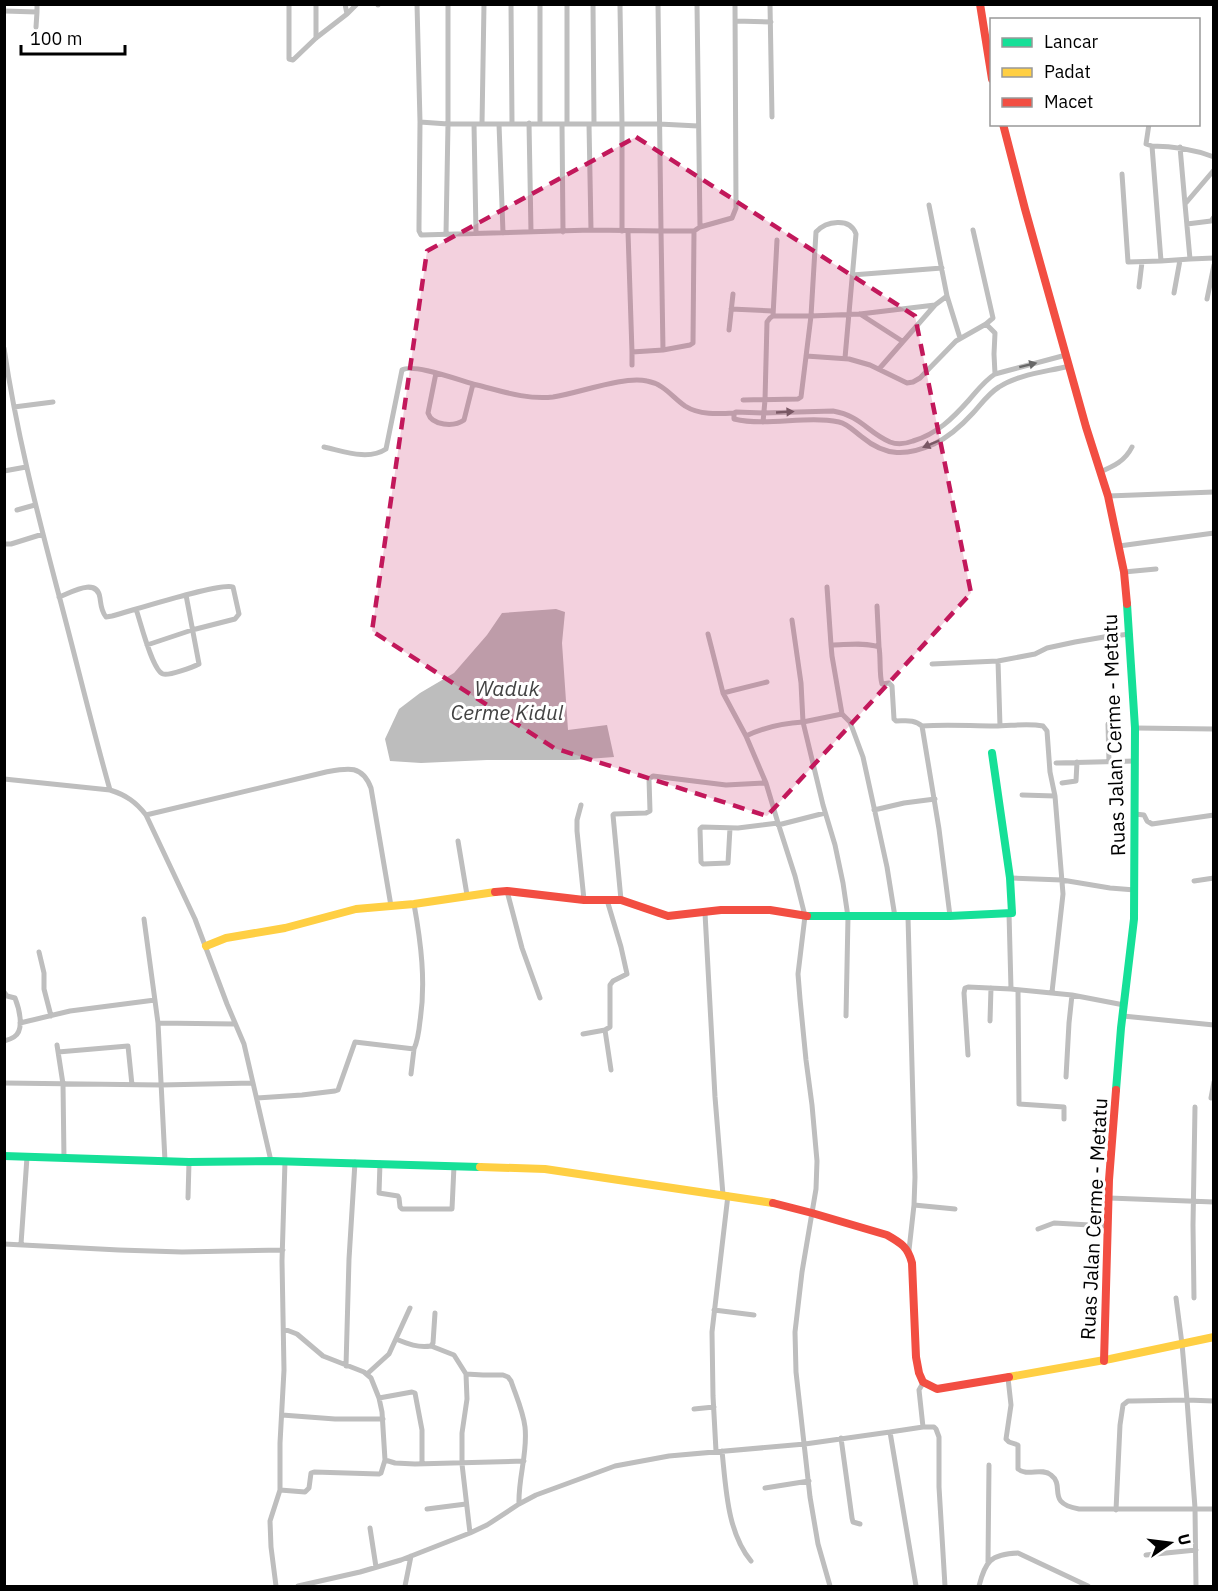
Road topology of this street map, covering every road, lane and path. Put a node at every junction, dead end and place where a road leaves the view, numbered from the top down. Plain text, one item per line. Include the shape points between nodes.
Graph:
1 (37, 4) edge
2 (289, 4) edge
3 (316, 4) edge
4 (345, 4) edge
5 (357, 4) edge
6 (417, 4) edge
7 (448, 4) edge
8 (484, 4) edge
9 (511, 4) edge
10 (540, 4) edge
11 (567, 4) edge
12 (593, 4) edge
13 (621, 4) edge
14 (658, 4) edge
15 (697, 4) edge
16 (735, 4) edge
17 (771, 4) edge
18 (980, 4) edge
19 (4, 10) edge
20 (37, 12) junction
21 (347, 15) junction
22 (735, 21) junction
23 (771, 22) junction
24 (36, 27) dead end
25 (316, 38) junction
26 (990, 66) edge
27 (772, 117) dead end
28 (420, 122) junction
29 (512, 123) junction
30 (529, 123) junction
31 (540, 123) junction
32 (448, 124) junction
33 (474, 124) junction
34 (483, 124) junction
35 (499, 124) junction
36 (565, 124) junction
37 (592, 124) junction
38 (622, 124) junction
39 (659, 124) junction
40 (698, 126) junction
41 (1003, 126) edge
42 (1149, 126) edge
43 (1152, 146) junction
44 (1180, 147) junction
45 (1214, 157) edge
46 (1214, 170) edge
47 (1122, 174) dead end
48 (929, 204) dead end
49 (1185, 204) junction
50 (1213, 220) edge
51 (1187, 224) junction
52 (700, 227) junction
53 (591, 230) junction
54 (973, 230) dead end
55 (662, 231) junction
56 (693, 231) junction
57 (531, 232) junction
58 (563, 232) junction
59 (625, 232) junction
60 (476, 233) junction
61 (503, 233) junction
62 (446, 234) junction
63 (777, 240) dead end
64 (1214, 258) edge
65 (1190, 259) junction
66 (1180, 260) junction
67 (1161, 261) junction
68 (1142, 262) junction
69 (1214, 265) edge
70 (942, 268) junction
71 (852, 275) junction
72 (1139, 287) dead end
73 (1174, 293) dead end
74 (733, 294) dead end
75 (947, 296) junction
76 (1207, 300) dead end
77 (935, 305) junction
78 (731, 309) junction
79 (849, 313) junction
80 (773, 314) junction
81 (860, 314) junction
82 (811, 316) junction
83 (986, 324) junction
84 (729, 330) dead end
85 (960, 338) junction
86 (902, 341) junction
87 (4, 348) edge
88 (663, 350) junction
89 (632, 352) junction
90 (1066, 355) junction
91 (806, 356) junction
92 (845, 358) junction
93 (632, 365) dead end
94 (1069, 366) junction
95 (879, 369) junction
96 (436, 373) junction
97 (995, 374) junction
98 (474, 384) junction
99 (743, 400) dead end
100 (765, 400) junction
101 (52, 402) dead end
102 (966, 404) junction
103 (14, 406) junction
104 (974, 412) junction
105 (734, 413) junction
106 (763, 413) junction
107 (954, 415) junction
108 (763, 422) junction
109 (962, 424) junction
110 (899, 444) junction
111 (324, 447) dead end
112 (1132, 447) dead end
113 (896, 454) junction
114 (26, 467) junction
115 (4, 471) edge
116 (1100, 472) junction
117 (1214, 492) edge
118 (1108, 496) junction
119 (35, 505) junction
120 (17, 510) dead end
121 (1214, 533) edge
122 (43, 534) junction
123 (4, 544) edge
124 (1119, 546) junction
125 (1156, 569) dead end
126 (1124, 572) junction
127 (827, 588) dead end
128 (186, 595) junction
129 (59, 597) junction
130 (877, 606) dead end
131 (136, 609) junction
132 (792, 620) dead end
133 (192, 630) junction
134 (708, 634) dead end
135 (1130, 634) junction
136 (147, 645) junction
137 (831, 645) junction
138 (879, 647) junction
139 (998, 661) junction
140 (932, 664) dead end
141 (767, 682) dead end
142 (723, 693) junction
143 (842, 714) junction
144 (803, 722) junction
145 (1108, 723) dead end
146 (922, 726) junction
147 (1000, 726) junction
148 (1135, 728) junction
149 (1214, 729) edge
150 (746, 736) junction
151 (992, 753) dead end
152 (1135, 761) junction
153 (1077, 762) junction
154 (1109, 762) junction
155 (1056, 763) dead end
156 (4, 779) edge
157 (766, 783) junction
158 (1062, 783) dead end
159 (110, 790) junction
160 (1022, 795) dead end
161 (1055, 796) junction
162 (935, 799) junction
163 (581, 805) dead end
164 (874, 810) junction
165 (825, 813) junction
166 (1135, 814) junction
167 (146, 815) junction
168 (1214, 815) edge
169 (778, 824) junction
170 (730, 828) junction
171 (458, 841) dead end
172 (1010, 878) junction
173 (1214, 878) edge
174 (1062, 880) junction
175 (1194, 881) dead end
176 (1135, 890) junction
177 (507, 891) junction
178 (467, 895) junction
179 (584, 900) junction
180 (607, 900) junction
181 (621, 900) junction
182 (414, 904) junction
183 (391, 906) junction
184 (705, 913) junction
185 (1009, 913) junction
186 (804, 916) junction
187 (895, 916) junction
188 (950, 916) junction
189 (848, 917) junction
190 (908, 917) junction
191 (144, 919) dead end
192 (206, 946) junction
193 (39, 951) dead end
194 (991, 988) junction
195 (1011, 989) junction
196 (1018, 990) junction
197 (4, 992) edge
198 (1052, 992) junction
199 (1072, 995) junction
200 (540, 998) dead end
201 (155, 1000) junction
202 (1124, 1005) junction
203 (51, 1016) junction
204 (846, 1016) dead end
205 (1123, 1016) junction
206 (990, 1021) dead end
207 (20, 1023) junction
208 (158, 1023) junction
209 (235, 1024) junction
210 (1214, 1025) edge
211 (605, 1030) junction
212 (583, 1034) dead end
213 (4, 1041) edge
214 (414, 1049) junction
215 (968, 1055) dead end
216 (611, 1070) dead end
217 (411, 1074) dead end
218 (1066, 1077) dead end
219 (1214, 1082) edge
220 (4, 1083) edge
221 (253, 1083) junction
222 (63, 1084) junction
223 (132, 1085) junction
224 (161, 1085) junction
225 (257, 1098) junction
226 (1211, 1098) dead end
227 (1194, 1107) dead end
228 (1064, 1119) dead end
229 (4, 1155) edge
230 (27, 1157) junction
231 (64, 1159) junction
232 (165, 1161) junction
233 (271, 1161) junction
234 (285, 1161) junction
235 (189, 1162) junction
236 (355, 1162) junction
237 (380, 1162) junction
238 (454, 1165) junction
239 (725, 1195) junction
240 (188, 1198) dead end
241 (1109, 1198) junction
242 (1194, 1200) junction
243 (1214, 1202) edge
244 (914, 1205) junction
245 (955, 1209) dead end
246 (812, 1213) junction
247 (1108, 1226) junction
248 (1038, 1229) dead end
249 (4, 1244) edge
250 (21, 1244) junction
251 (283, 1250) junction
252 (909, 1252) junction
253 (1176, 1298) dead end
254 (1194, 1298) dead end
255 (410, 1308) dead end
256 (714, 1310) junction
257 (435, 1313) dead end
258 (754, 1315) dead end
259 (284, 1329) junction
260 (1214, 1337) edge
261 (396, 1339) junction
262 (1182, 1344) junction
263 (431, 1346) junction
264 (1104, 1361) junction
265 (346, 1366) junction
266 (367, 1374) junction
267 (466, 1374) junction
268 (1008, 1378) junction
269 (923, 1382) junction
270 (379, 1398) junction
271 (1187, 1400) junction
272 (1214, 1401) edge
273 (714, 1407) junction
274 (694, 1409) dead end
275 (282, 1415) junction
276 (383, 1419) junction
277 (923, 1427) junction
278 (890, 1432) junction
279 (841, 1438) junction
280 (805, 1444) junction
281 (719, 1451) junction
282 (385, 1460) junction
283 (524, 1461) junction
284 (422, 1464) junction
285 (462, 1464) junction
286 (989, 1465) dead end
287 (809, 1481) junction
288 (765, 1488) dead end
289 (280, 1490) junction
290 (466, 1504) junction
291 (519, 1504) junction
292 (1195, 1508) junction
293 (427, 1509) dead end
294 (1214, 1509) edge
295 (1116, 1510) junction
296 (860, 1524) dead end
297 (370, 1528) dead end
298 (470, 1533) junction
299 (1196, 1550) junction
300 (1146, 1555) dead end
301 (411, 1556) junction
302 (751, 1562) dead end
303 (988, 1562) junction
304 (376, 1567) junction
305 (324, 1583) edge
306 (276, 1587) edge
307 (298, 1587) edge
308 (405, 1587) edge
309 (830, 1587) edge
310 (916, 1587) edge
311 (945, 1587) edge
312 (979, 1587) edge
313 (1088, 1587) edge
314 (1196, 1587) edge

1 - 20 street
2 - 25 street via 289,58 293,60
3 - 25 street
4 - 21 street
5 - 21 street
6 - 28 street
7 - 32 street
8 - 34 street
9 - 29 street
10 - 31 street
11 - 36 street
12 - 37 street
13 - 38 street
14 - 39 street
15 - 40 street
16 - 22 street
17 - 23 street
18 - 26 main road
19 - 20 street
20 - 24 street
21 - 25 street
22 - 23 street
22 - 52 street via 736,208 732,218
23 - 27 street
28 - 32 street
28 - 62 street via 419,231 421,235
29 - 30 street
29 - 35 street
30 - 31 street
30 - 57 street
31 - 36 street
32 - 33 street
32 - 62 street
33 - 34 street
33 - 60 street
34 - 35 street
35 - 61 street
36 - 37 street
36 - 58 street
37 - 38 street
37 - 53 street
38 - 39 street
38 - 59 street
39 - 40 street
39 - 55 street
40 - 52 street
41 - 90 main road, Ruas Jalan Cerme - Metatu
42 - 43 street via 1146,144
43 - 44 street
43 - 67 street
44 - 45 street
44 - 49 street
46 - 49 street
47 - 68 street via 1128,262
48 - 70 street
49 - 51 street
50 - 51 street
51 - 65 street
52 - 56 street
53 - 58 street
53 - 59 street
54 - 83 street via 993,318
55 - 56 street
55 - 59 street
55 - 88 street
56 - 88 street via 693,343
57 - 58 street
57 - 61 street
59 - 89 street
60 - 61 street
60 - 62 street
63 - 80 street
64 - 65 street
65 - 66 street
66 - 67 street
66 - 73 street
67 - 68 street
68 - 72 street
69 - 76 street
70 - 71 street
70 - 75 street
71 - 79 street
71 - 82 street via 855,229 844,222 818,229
74 - 78 street
75 - 77 street
75 - 85 street
77 - 81 street
77 - 86 street
78 - 80 street
78 - 84 street
79 - 81 street
79 - 82 street
79 - 92 street
80 - 82 street
80 - 100 street via 767,322
81 - 86 street
82 - 91 street
83 - 85 street
83 - 97 street via 995,333
85 - 95 street via 913,382 903,382
86 - 95 street
87 - 103 street
88 - 89 street
89 - 93 street
90 - 94 main road, Ruas Jalan Cerme - Metatu
97 -> 90 street
91 - 92 street
91 - 100 street via 801,397
92 - 95 street
94 - 104 street via 1012,380 997,388
94 - 116 main road, Ruas Jalan Cerme - Metatu
96 - 98 street
96 - 98 street via 428,413 434,422 458,424 464,420
96 - 111 street via 402,370 387,445 382,452 364,455
97 - 102 street
98 - 105 street via 530,398 641,380 661,386 697,411
99 - 100 street
100 - 106 street
101 - 103 street
102 - 104 street
102 - 107 street
103 - 114 street
104 - 109 street
105 - 106 street
105 - 108 street via 734,420
106 - 108 street
106 -> 110 street via 843,413
107 - 109 street
107 - 110 street via 932,435
108 - 113 street via 842,423 879,449
109 -> 113 street via 933,444
110 - 113 street
112 - 116 street via 1122,461
114 - 115 street
114 - 119 street
116 - 118 main road, Ruas Jalan Cerme - Metatu
117 - 118 street
118 - 124 main road, Ruas Jalan Cerme - Metatu
119 - 120 street
119 - 122 street
121 - 124 street
122 - 123 street
122 - 129 street
124 - 126 main road, Ruas Jalan Cerme - Metatu
125 - 126 street
126 - 135 main road, Ruas Jalan Cerme - Metatu
127 - 137 street
128 - 131 street
128 - 133 street
128 - 133 street via 231,585 237,600 239,614 235,619
129 - 131 street via 90,586 99,593 106,617
129 - 159 street
130 - 138 street
131 - 136 street
132 - 144 street
133 - 136 street
133 - 136 street via 199,664 163,674
134 - 142 street
135 - 139 street
135 - 148 main road, Ruas Jalan Cerme - Metatu
137 - 138 street
137 - 143 street
138 - 146 street via 880,680 892,686 894,719 913,720
139 - 140 street
139 - 147 street
141 - 142 street
142 - 150 street
143 - 144 street
143 - 164 street via 850,722 863,757
144 - 150 street
144 - 165 street
145 - 154 street
146 - 147 street
146 - 162 street
147 - 161 street via 1035,724 1047,731
148 - 149 street
148 - 152 main road, Ruas Jalan Cerme - Metatu
150 - 157 street
151 - 172 main road
152 - 154 street
152 - 166 main road, Ruas Jalan Cerme - Metatu
153 - 154 street
153 - 155 street
153 - 158 street via 1076,781
156 - 159 street
157 - 169 street
157 - 181 street via 733,785 653,776 649,779 650,812 613,817
159 - 167 street via 136,802
160 - 161 street
161 - 174 street
162 - 164 street
162 - 188 street
163 - 179 street via 577,831
164 - 187 street
165 - 169 street
165 - 189 street
166 - 168 street via 1144,815 1152,824
166 - 176 main road, Ruas Jalan Cerme - Metatu
167 - 183 street via 353,769 364,775 371,788
167 - 192 street
169 - 170 street
169 - 186 street
170 - 170 street via 700,829 703,864 728,863
171 - 178 street
172 - 174 street
172 - 185 main road
173 - 175 street
174 - 176 street
174 - 198 street
176 - 202 main road, Ruas Jalan Cerme - Metatu
177 - 178 main road
177 - 179 main road
177 - 200 street
178 - 182 main road
179 - 180 main road
180 - 181 main road
180 - 211 street via 627,974 610,985 610,1027
181 - 184 main road via 668,916
182 - 183 main road
182 - 214 street via 423,997
183 - 192 main road via 356,909
184 - 186 main road via 770,910
184 - 239 street via 714,1086
185 - 188 main road
185 - 195 street
186 - 189 main road
186 - 246 street via 798,974 817,1161
187 - 189 main road
187 - 190 main road
188 - 190 main road
189 - 204 street
190 - 244 street
191 - 201 street
192 - 209 street
193 - 203 street
194 - 195 street
194 - 206 street
194 - 215 street via 965,988
195 - 196 street
196 - 198 street
196 - 228 street via 1019,1104 1064,1107
197 - 207 street via 15,998
198 - 199 street
199 - 202 street
199 - 218 street
201 - 203 street
201 - 208 street
202 - 205 main road, Ruas Jalan Cerme - Metatu
203 - 207 street
205 - 210 street
205 - 241 main road, Ruas Jalan Cerme - Metatu
207 - 213 street via 17,1035
208 - 209 street
208 - 224 street
209 - 221 street
211 - 212 street
211 - 216 street
214 - 217 street
214 - 225 street via 355,1042 338,1090
219 - 226 street
220 - 222 street
221 - 224 street
221 - 225 street
222 - 223 street
222 - 223 street via 57,1049 128,1046
222 - 231 street
223 - 224 street
224 - 232 street
225 - 233 street
227 - 242 street
229 - 230 main road
230 - 231 main road
230 - 250 street
231 - 232 main road
232 - 235 main road
233 - 234 main road
233 - 235 main road
234 - 236 main road
234 - 251 street
235 - 240 street
236 - 237 main road
236 - 265 street
237 - 238 main road
237 - 238 street via 379,1193 398,1196 402,1209 452,1209
238 - 239 main road via 545,1169
239 - 246 main road
239 - 256 street
241 - 242 street
241 - 247 main road, Ruas Jalan Cerme - Metatu
242 - 243 street
242 - 254 street
244 - 245 street
244 - 252 street
246 - 252 main road via 887,1235
246 - 280 street via 795,1332
247 - 248 street via 1054,1223
247 - 264 main road, Ruas Jalan Cerme - Metatu
249 - 250 street
250 - 251 street via 182,1252
251 - 259 street
252 - 269 main road via 916,1357
253 - 262 street
255 - 261 street
256 - 258 street
256 - 273 street
257 - 263 street
259 - 265 street via 297,1334 323,1356
259 - 275 street
260 - 262 main road
261 - 263 street via 418,1347
261 - 266 street via 389,1354
262 - 264 main road
262 - 271 street
263 - 267 street via 454,1355
264 - 268 main road
265 - 266 street
266 - 270 street
267 - 283 street via 503,1375 511,1381 526,1429
267 - 285 street
268 - 269 main road via 937,1389
268 - 295 street via 1011,1405 1006,1439 1018,1445 1020,1471 1052,1475 1065,1506
269 - 277 street via 919,1390
270 - 276 street
270 - 284 street via 415,1393 422,1430
271 - 272 street
271 - 292 street
271 - 295 street via 1128,1401 1124,1405
273 - 274 street
273 - 281 street
275 - 276 street
275 - 289 street
276 - 282 street
277 - 278 street
277 - 311 street via 934,1427 938,1432
278 - 279 street
278 - 310 street
279 - 280 street
279 - 296 street via 852,1518
280 - 281 street
280 - 287 street
281 - 291 street via 615,1466
281 - 302 street via 738,1541
282 - 284 street
282 - 289 street via 380,1474 314,1472 310,1473 305,1492
283 - 285 street
283 - 291 street
284 - 285 street
285 - 290 street
286 - 303 street
287 - 288 street
287 - 309 street via 818,1544
289 - 306 street via 270,1521
290 - 293 street
290 - 298 street
291 - 298 street
292 - 294 street
292 - 295 street
292 - 299 street
297 - 304 street
298 - 301 street
299 - 300 street
299 - 314 street
301 - 304 street
301 - 308 street
303 - 312 street
303 - 313 street via 1018,1553
304 - 305 street
305 - 307 street

